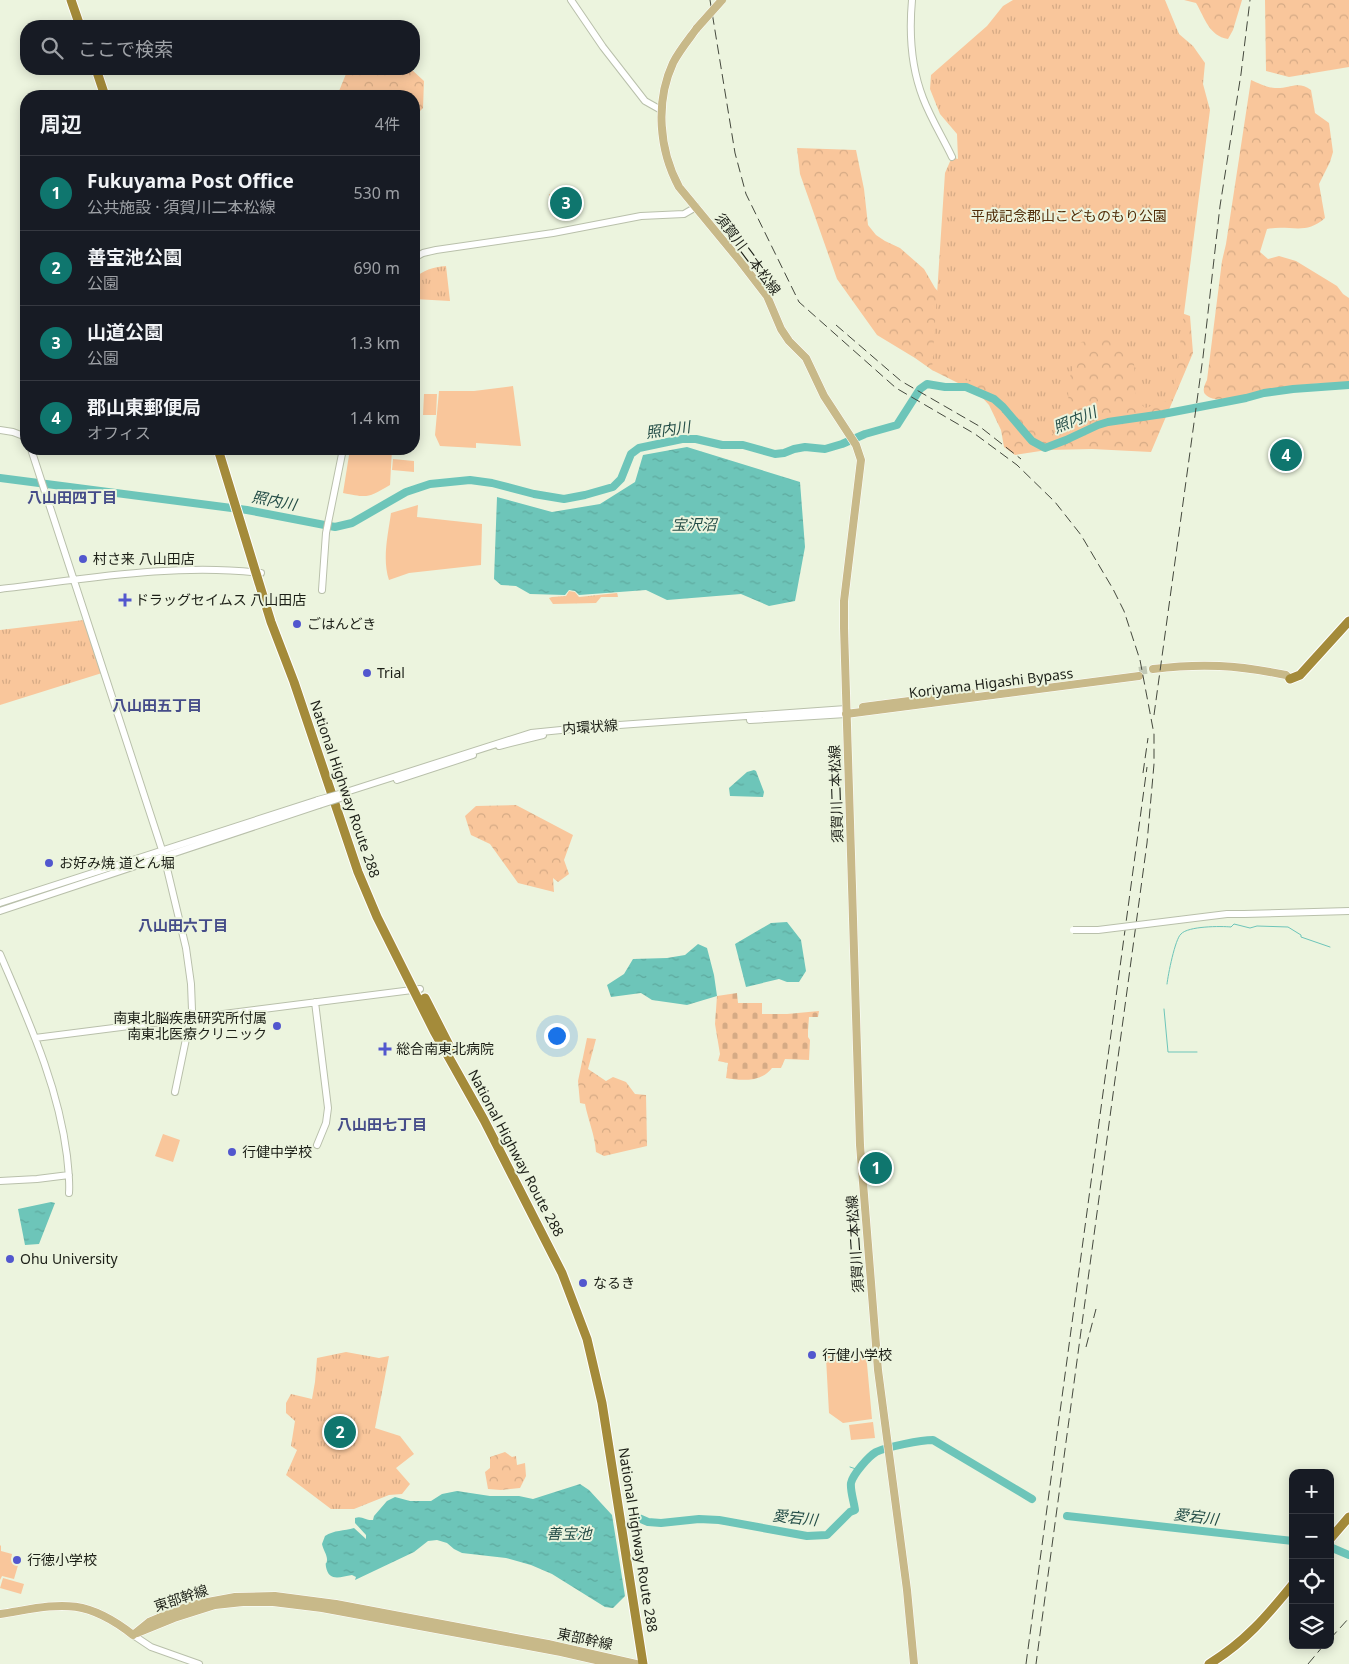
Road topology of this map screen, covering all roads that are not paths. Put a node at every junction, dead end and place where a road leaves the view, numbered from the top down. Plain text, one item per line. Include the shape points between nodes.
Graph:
1 (72, 0) edge
2 (571, 0) edge
3 (722, 0) edge
4 (912, 0) edge
5 (79, 20) edge
6 (97, 75) edge
7 (102, 90) edge
8 (660, 110) junction
9 (952, 157) dead end
10 (696, 207) junction
11 (420, 255) edge
12 (0, 430) edge
13 (20, 435) edge
14 (33, 455) edge
15 (220, 455) edge
16 (224, 455) edge
17 (342, 455) edge
18 (237, 500) junction
19 (258, 572) junction
20 (75, 580) junction
21 (0, 589) edge
22 (322, 590) dead end
23 (1349, 621) edge
24 (1153, 672) tunnel mouth
25 (1139, 674) tunnel mouth
26 (1286, 678) joint
27 (846, 711) junction
28 (163, 854) junction
29 (0, 904) edge
30 (0, 911) edge
31 (1349, 912) edge
32 (1073, 930) dead end
33 (0, 954) edge
34 (417, 989) junction
35 (315, 1002) junction
36 (191, 1018) junction
37 (35, 1038) junction
38 (175, 1092) dead end
39 (317, 1145) dead end
40 (69, 1175) junction
41 (0, 1181) edge
42 (69, 1194) dead end
43 (1349, 1517) edge
44 (1334, 1534) edge
45 (1289, 1589) edge
46 (0, 1614) edge
47 (133, 1635) junction
48 (199, 1664) edge
49 (613, 1664) edge
50 (636, 1664) edge
51 (643, 1664) edge
52 (648, 1664) edge
53 (914, 1664) edge
54 (1209, 1664) edge

1 - 5 highway
2 - 8 street via 645,101
3 - 8 main road, 須賀川二本松線, bridge via 673,62
4 - 9 street via 911,42 916,73 923,97
6 - 7 highway
8 - 10 main road, 須賀川二本松線 via 666,154 673,176
10 - 11 street via 684,214 641,216
10 - 27 main road, 須賀川二本松線 via 767,296 781,329 806,358 824,396 860,453 861,468 844,606
12 - 13 street
14 - 20 street
15 - 18 highway, National Highway Route 288
16 - 18 highway, National Highway Route 288
17 - 22 street via 328,522
18 - 19 highway, National Highway Route 288
19 - 20 street via 172,570
19 - 34 highway, National Highway Route 288 via 352,847
20 - 21 street
20 - 28 street
23 - 26 highway via 1300,675
24 - 26 main road via 1211,670
25 - 27 main road, Koriyama Higashi Bypass
27 - 28 street, 内環状線, bridge via 547,734 345,794
27 - 53 main road, 須賀川二本松線 via 860,1145 878,1370
28 - 29 street
28 - 30 street
28 - 36 street via 188,962
31 - 32 street, bridge via 1227,914 1098,930
33 - 37 street
34 - 35 street
34 - 51 highway, National Highway Route 288 via 434,1031 484,1120 574,1300 594,1363 602,1403
34 - 52 highway, National Highway Route 288 via 553,1246 580,1305 598,1366 606,1408
35 - 36 street
35 - 39 street via 328,1108
36 - 37 street
36 - 38 street
37 - 40 street via 58,1106
40 - 41 street
40 - 42 street
43 - 44 highway
45 - 54 highway via 1251,1632
46 - 47 main road via 45,1606 81,1607 109,1618
47 - 48 street via 151,1647
47 - 49 main road, 東部幹線 via 215,1605 273,1602 322,1608
47 - 50 main road, 東部幹線 via 149,1622 197,1604 234,1597 275,1596 336,1604 540,1642

